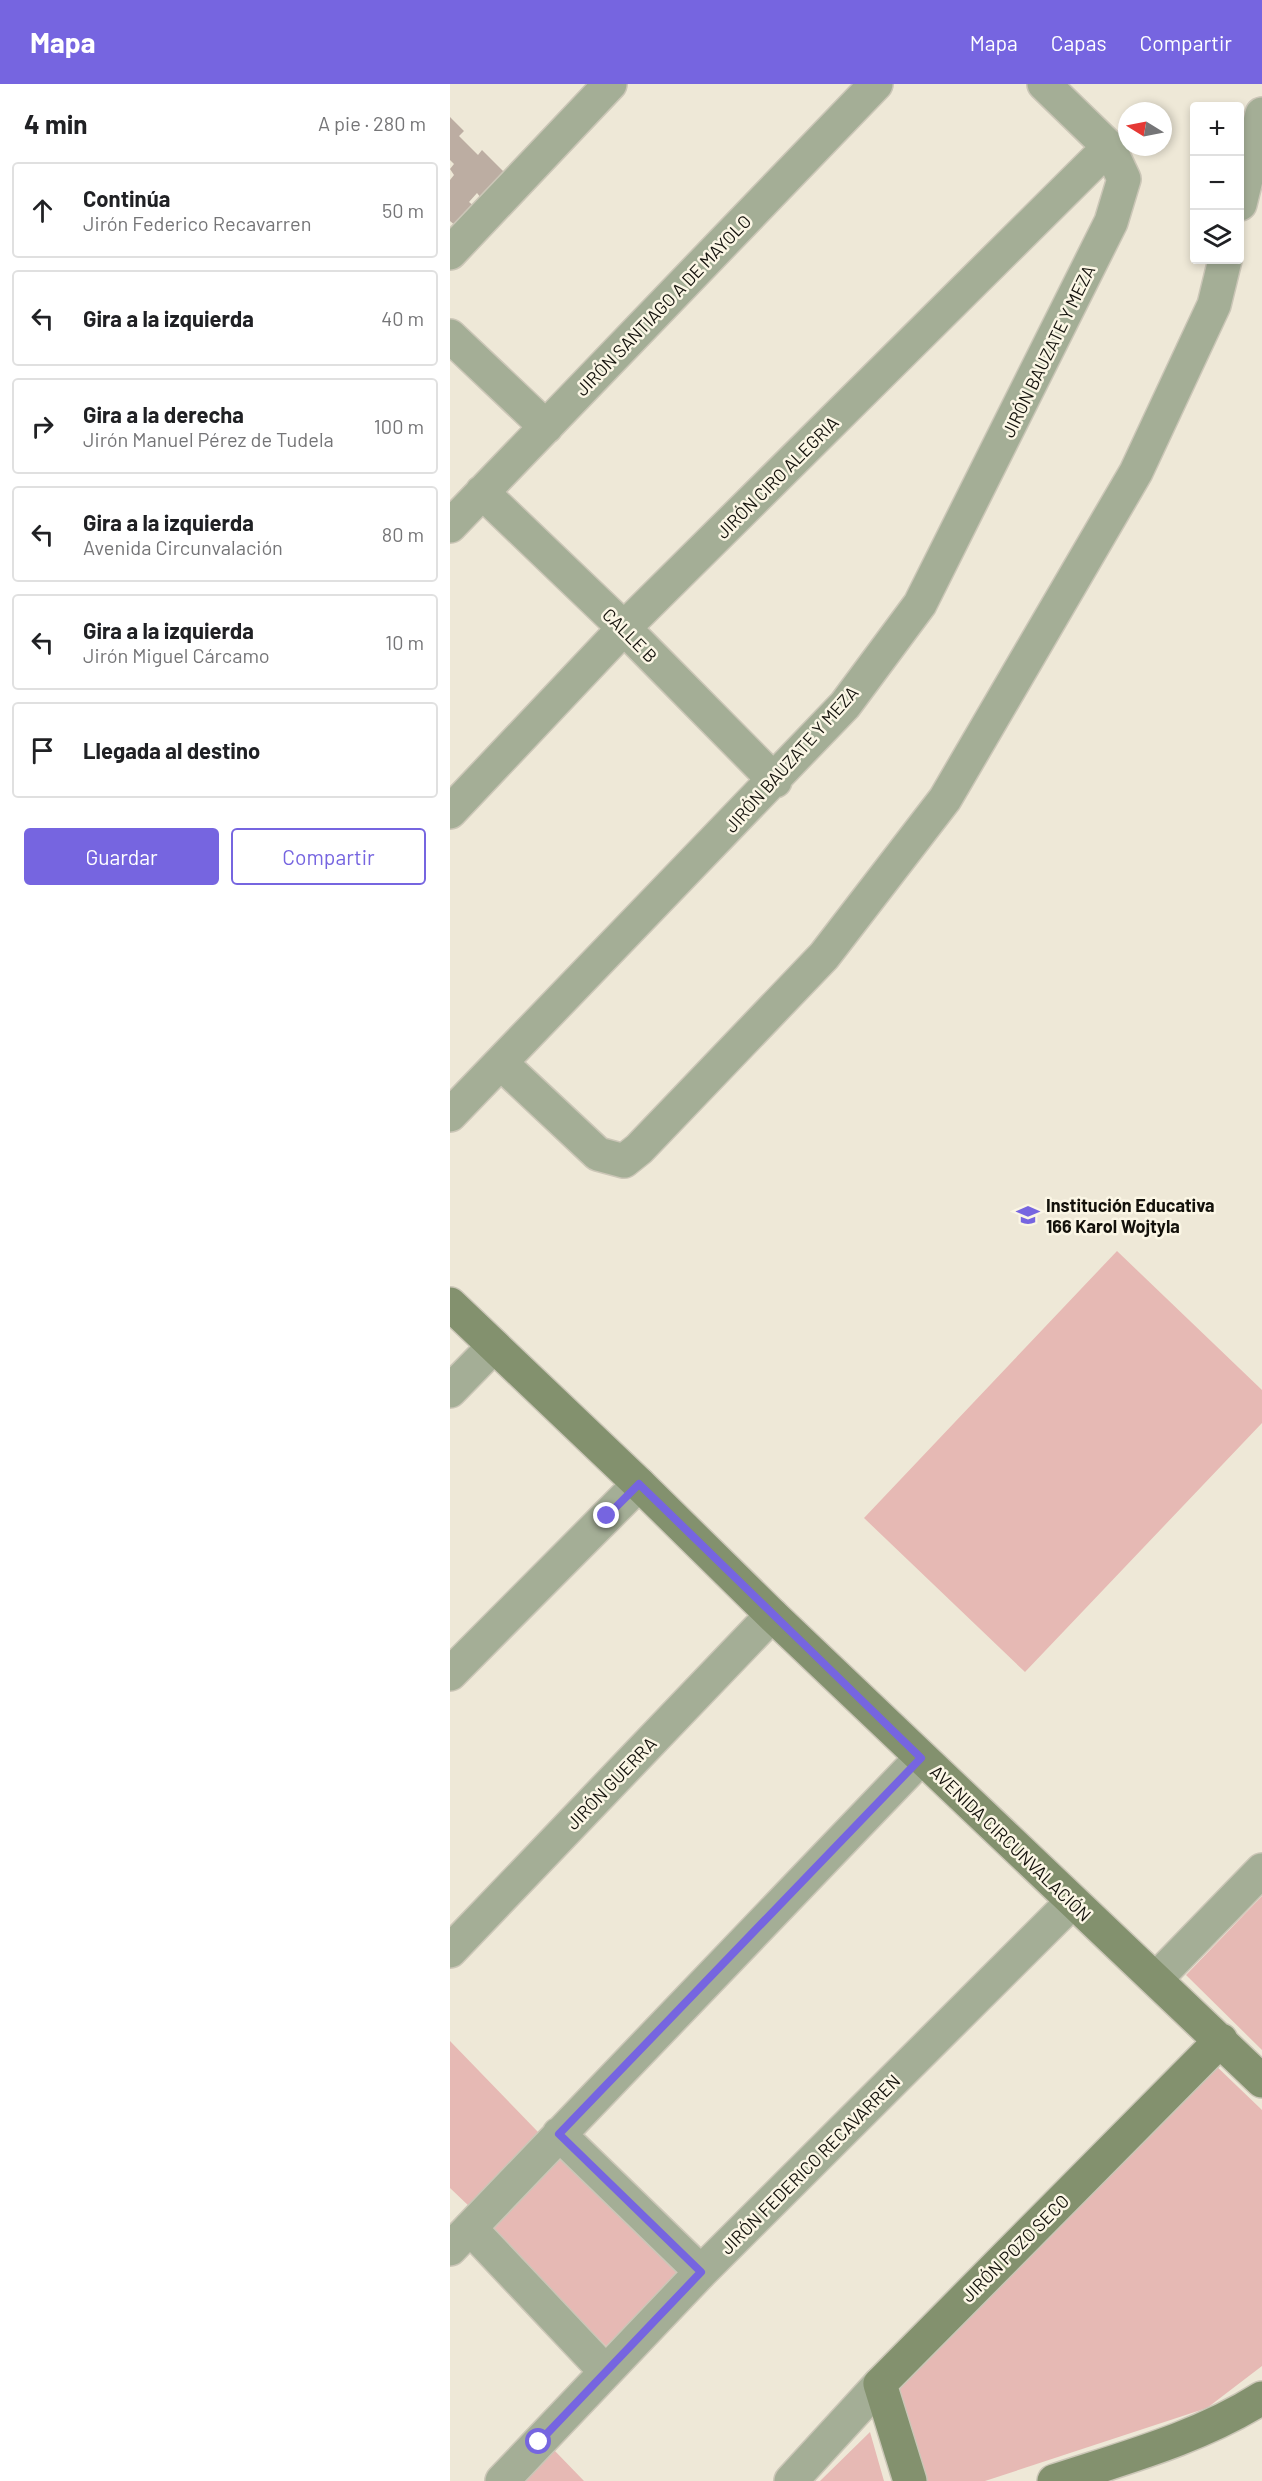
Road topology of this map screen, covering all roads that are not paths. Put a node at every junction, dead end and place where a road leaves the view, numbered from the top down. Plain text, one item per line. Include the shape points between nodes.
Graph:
1 (610, 84) edge
2 (876, 84) edge
3 (1044, 84) edge
4 (1262, 114) edge
5 (1109, 147) junction
6 (1244, 184) edge
7 (450, 254) edge
8 (1225, 264) edge
9 (450, 336) edge
10 (546, 427) junction
11 (482, 492) junction
12 (450, 526) edge
13 (624, 628) junction
14 (775, 781) junction
15 (450, 812) edge
16 (502, 1064) junction
17 (450, 1115) edge
18 (450, 1304) edge
19 (494, 1346) junction
20 (450, 1391) edge
21 (639, 1484) junction
22 (772, 1615) junction
23 (450, 1674) edge
24 (921, 1758) junction
25 (1262, 1869) edge
26 (1072, 1902) junction
27 (450, 1951) edge
28 (1156, 1980) junction
29 (1221, 2040) junction
30 (1262, 2081) edge
31 (559, 2134) junction
32 (460, 2238) edge
33 (701, 2272) junction
34 (605, 2371) junction
35 (880, 2384) junction
36 (1262, 2398) edge
37 (502, 2481) edge
38 (791, 2481) edge
39 (910, 2481) edge
40 (1054, 2481) edge

1 - 7 street
2 - 10 street, JIRÓN SANTIAGO A DE MAYOLO
3 - 5 street
4 - 6 street
5 - 13 street, JIRÓN CIRO ALEGRIA
5 - 14 street, JIRÓN BAUZATE Y MEZA via 1124,179 1111,222 920,604 845,705
8 - 16 street via 1214,304 1136,472 945,799 824,956 624,1161 598,1154
9 - 10 street
10 - 11 street, JIRÓN SANTIAGO A DE MAYOLO
11 - 12 street, JIRÓN SANTIAGO A DE MAYOLO
11 - 13 street, CALLE B
13 - 14 street, CALLE B
13 - 15 street, JIRÓN CIRO ALEGRIA
14 - 16 street, JIRÓN BAUZATE Y MEZA
16 - 17 street, JIRÓN BAUZATE Y MEZA
18 - 19 street, AVENIDA CIRCUNVALACIÓN
19 - 20 street
19 - 21 street, AVENIDA CIRCUNVALACIÓN
21 - 22 street, AVENIDA CIRCUNVALACIÓN
21 - 23 street
22 - 24 street, AVENIDA CIRCUNVALACIÓN
22 - 27 street, JIRÓN GUERRA
24 - 26 street, AVENIDA CIRCUNVALACIÓN
24 - 31 street
25 - 28 street
26 - 28 street, AVENIDA CIRCUNVALACIÓN
26 - 33 street, JIRÓN FEDERICO RECAVARREN
28 - 29 street, AVENIDA CIRCUNVALACIÓN
29 - 30 street, AVENIDA CIRCUNVALACIÓN
29 - 35 street, JIRÓN POZO SECO
31 - 32 street
31 - 33 street
32 - 34 street
33 - 34 street, JIRÓN FEDERICO RECAVARREN
34 - 37 street, JIRÓN FEDERICO RECAVARREN
35 - 38 street
35 - 39 street
36 - 40 street via 1152,2449

